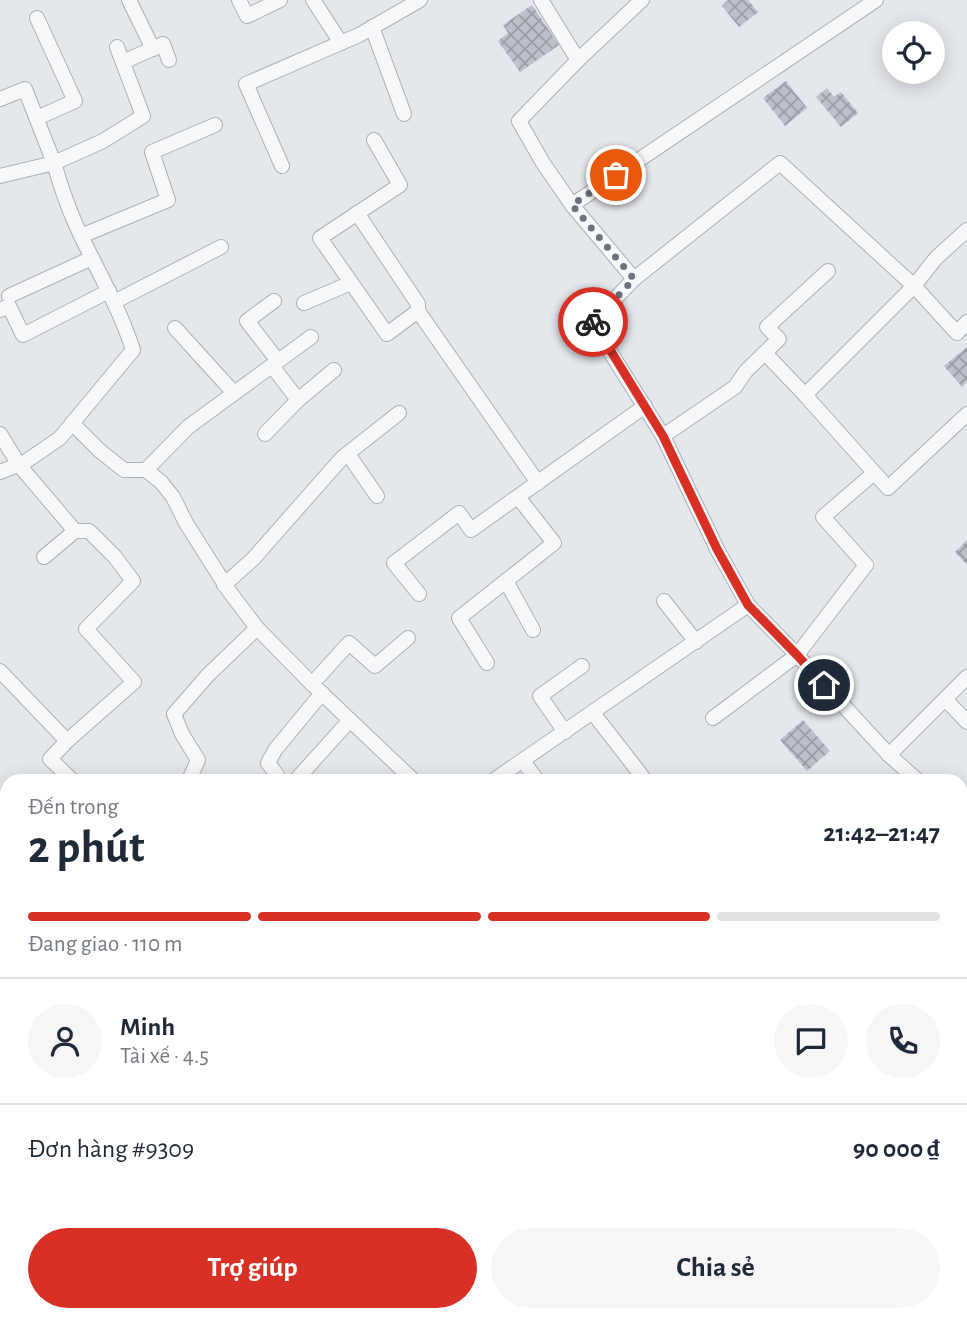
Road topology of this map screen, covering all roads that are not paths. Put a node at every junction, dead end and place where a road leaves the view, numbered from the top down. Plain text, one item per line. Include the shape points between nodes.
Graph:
1 (130, 0) edge
2 (239, 0) edge
3 (280, 0) edge
4 (313, 0) edge
5 (420, 0) edge
6 (541, 0) edge
7 (642, 0) edge
8 (876, 0) edge
9 (37, 18) dead end
10 (372, 27) junction
11 (341, 43) junction
12 (117, 47) dead end
13 (153, 48) junction
14 (169, 60) dead end
15 (578, 60) junction
16 (123, 62) junction
17 (0, 99) edge
18 (404, 114) dead end
19 (37, 118) junction
20 (215, 125) dead end
21 (374, 140) dead end
22 (54, 163) junction
23 (282, 166) dead end
24 (0, 176) edge
25 (572, 205) junction
26 (357, 213) junction
27 (967, 230) edge
28 (81, 236) junction
29 (221, 247) dead end
30 (92, 258) junction
31 (828, 271) dead end
32 (634, 279) junction
33 (351, 283) junction
34 (914, 286) junction
35 (9, 296) dead end
36 (111, 297) junction
37 (274, 301) dead end
38 (304, 303) dead end
39 (0, 310) edge
40 (418, 311) junction
41 (967, 322) edge
42 (175, 328) dead end
43 (310, 337) dead end
44 (765, 354) junction
45 (275, 363) junction
46 (334, 370) dead end
47 (234, 393) junction
48 (805, 395) junction
49 (298, 400) junction
50 (645, 406) junction
51 (399, 413) dead end
52 (967, 414) edge
53 (72, 423) junction
54 (0, 434) edge
55 (265, 434) dead end
56 (663, 436) junction
57 (348, 454) junction
58 (19, 465) junction
59 (146, 470) junction
60 (0, 472) edge
61 (874, 473) junction
62 (538, 483) junction
63 (377, 496) dead end
64 (518, 497) junction
65 (75, 531) junction
66 (44, 557) dead end
67 (506, 581) junction
68 (224, 585) junction
69 (419, 594) dead end
70 (664, 601) dead end
71 (748, 605) junction
72 (257, 628) junction
73 (533, 630) dead end
74 (408, 638) dead end
75 (696, 642) junction
76 (797, 655) junction
77 (487, 663) dead end
78 (582, 666) dead end
79 (0, 671) edge
80 (967, 677) edge
81 (317, 689) junction
82 (945, 699) junction
83 (593, 713) junction
84 (713, 718) dead end
85 (350, 720) junction
86 (967, 722) edge
87 (565, 732) junction
88 (67, 741) junction
89 (889, 755) junction
90 (523, 761) junction
91 (66, 774) edge
92 (192, 774) edge
93 (276, 774) edge
94 (301, 774) edge
95 (407, 774) edge
96 (503, 774) edge
97 (533, 774) edge
98 (640, 774) edge
99 (910, 774) edge

1 - 13 lane
2 - 3 lane via 247,16
4 - 11 lane
5 - 10 lane
6 - 15 lane
7 - 15 lane
8 - 25 lane
9 - 19 lane via 75,101
10 - 11 lane
10 - 18 lane
11 - 23 lane via 246,84
12 - 16 lane
13 - 14 lane via 163,44
13 - 16 lane
15 - 25 lane via 519,121
16 - 22 lane via 143,116
17 - 19 lane via 25,89
19 - 22 lane
20 - 28 lane via 152,152 168,200
21 - 26 lane via 400,185
22 - 24 lane
22 - 28 lane
25 - 32 lane
26 - 33 lane via 320,239
26 - 40 lane via 418,304
27 - 34 lane
28 - 30 lane
29 - 36 lane
30 - 35 lane
30 - 36 lane
31 - 44 lane via 768,327 779,340
32 - 34 lane via 780,163
32 - 50 lane via 592,323
33 - 38 lane
33 - 40 lane via 387,334
34 - 41 lane via 957,333
34 - 48 lane
36 - 39 lane via 23,335 9,306
36 - 53 lane via 134,350
37 - 45 lane via 247,321
40 - 62 lane
42 - 47 lane
43 - 45 lane
44 - 48 lane
44 - 56 lane via 735,387
45 - 47 lane
45 - 49 lane
46 - 49 lane
47 - 59 lane via 188,427
48 - 61 lane
49 - 55 lane
50 - 56 lane
50 - 62 lane
51 - 57 lane
52 - 61 lane via 888,488
53 - 58 lane via 60,438
53 - 59 lane via 124,470
54 - 58 lane
56 - 71 lane
57 - 63 lane
57 - 68 lane
58 - 60 lane
58 - 65 lane
59 - 68 lane via 173,497
61 - 76 lane via 823,517 866,565
62 - 64 lane
64 - 67 lane via 554,543
64 - 69 lane via 471,530 459,513 394,563
65 - 66 lane
65 - 88 lane via 89,531 133,580 86,629 134,682
67 - 73 lane
67 - 77 lane via 459,618
68 - 72 lane
70 - 75 lane
71 - 75 lane
71 - 76 lane
72 - 81 lane
72 - 92 lane via 174,714 198,760
74 - 81 lane via 375,666 349,643
75 - 83 lane
76 - 84 lane
76 - 89 lane
78 - 87 lane via 540,696
79 - 88 lane
80 - 82 lane
81 - 85 lane
81 - 93 lane via 268,763
82 - 86 lane
82 - 89 lane
83 - 87 lane
83 - 98 lane
85 - 94 lane
85 - 95 lane
87 - 90 lane
88 - 91 lane via 50,759
89 - 99 lane
90 - 96 lane
90 - 97 lane

